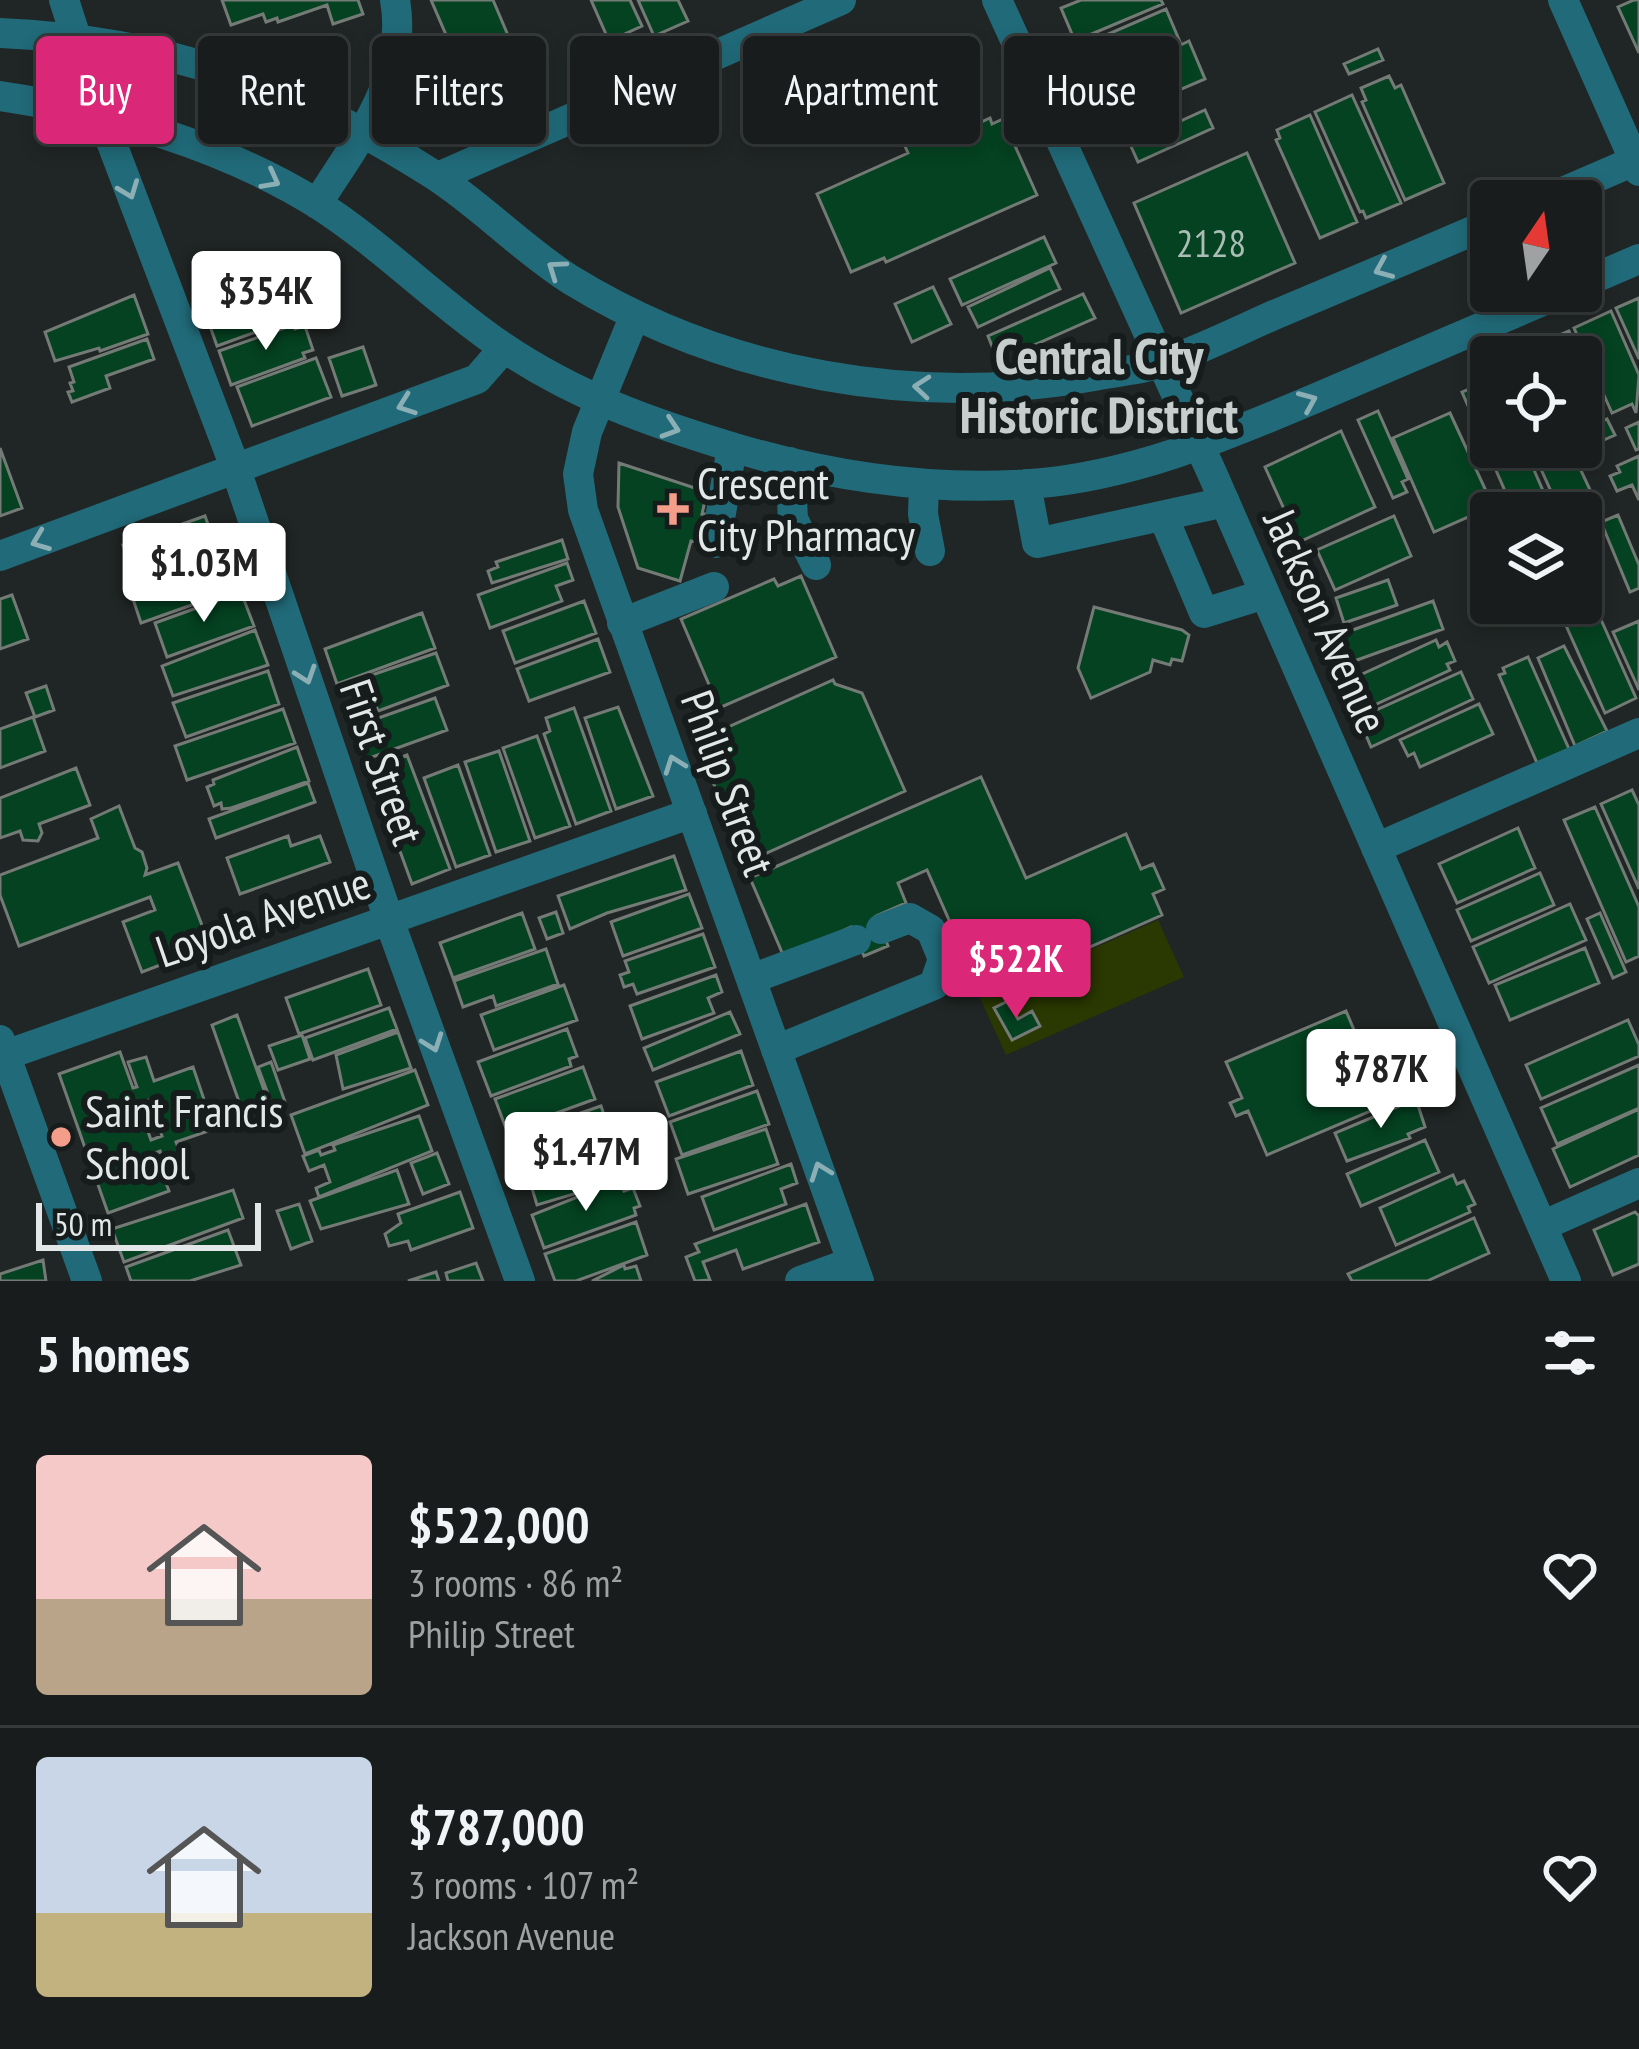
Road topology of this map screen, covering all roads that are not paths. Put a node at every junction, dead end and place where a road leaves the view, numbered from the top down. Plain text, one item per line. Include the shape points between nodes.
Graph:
1 (64, 0) edge
2 (395, 0) edge
3 (841, 0) edge
4 (997, 0) edge
5 (1563, 0) edge
6 (0, 33) edge
7 (76, 36) joint
8 (174, 57) edge
9 (0, 96) edge
10 (36, 103) edge
11 (362, 132) junction
12 (174, 140) edge
13 (112, 144) edge
14 (1637, 164) edge
15 (438, 177) junction
16 (1596, 180) edge
17 (317, 204) junction
18 (1470, 232) edge
19 (1639, 259) edge
20 (1602, 275) edge
21 (1517, 312) edge
22 (635, 315) junction
23 (504, 348) junction
24 (1163, 363) junction
25 (599, 403) junction
26 (732, 447) junction
27 (1200, 447) junction
28 (790, 462) junction
29 (235, 467) junction
30 (1122, 467) junction
31 (924, 484) junction
32 (1027, 484) junction
33 (1225, 502) junction
34 (1150, 519) junction
35 (716, 543) dead end
36 (930, 551) dead end
37 (0, 556) edge
38 (816, 565) dead end
39 (714, 586) dead end
40 (1264, 594) junction
41 (622, 623) junction
42 (1639, 733) edge
43 (692, 814) junction
44 (1376, 848) junction
45 (388, 920) junction
46 (751, 979) junction
47 (776, 1050) junction
48 (2, 1051) edge
49 (1639, 1183) edge
50 (1542, 1226) junction
51 (856, 1272) edge
52 (87, 1281) edge
53 (520, 1281) edge
54 (800, 1281) edge
55 (1566, 1281) edge

1 - 7 street, First Street
2 - 11 street via 397,52
3 - 15 street
4 - 24 street, Jackson Avenue
5 - 14 street
6 - 7 street
8 - 11 street via 272,88
9 - 10 street
11 - 15 street
11 - 17 street
12 -> 17 street
13 -> 29 street, First Street
14 - 16 street
22 -> 15 street via 568,278
17 - 23 street
18 -> 24 street
19 - 20 street
27 -> 21 street
24 -> 22 street via 967,390 878,383 788,370
22 - 25 street, Philip Street
23 - 25 street
23 -> 29 street via 477,379
24 - 27 street, Jackson Avenue
25 -> 26 street
25 - 41 street, Philip Street via 578,474
26 - 28 street
26 - 35 street
27 - 30 street
27 - 33 street, Jackson Avenue
28 - 31 street
28 - 38 street via 793,519
29 -> 37 street
29 -> 45 street, First Street
30 - 32 street
30 - 34 street
31 - 32 street
31 - 36 street
32 - 34 street via 1037,543
33 - 34 street
33 - 40 street, Jackson Avenue
34 - 40 street via 1204,613
39 - 41 street
40 - 44 street, Jackson Avenue
43 -> 41 street, Philip Street
42 - 44 street
43 - 45 street, Loyola Avenue
43 - 46 street, Philip Street
44 - 50 street, Jackson Avenue
45 - 48 street, Loyola Avenue
45 -> 53 street, First Street
46 - 47 street, Philip Street
46 - 47 street via 910,918 931,930 943,959 934,985
51 -> 47 street, Philip Street
48 - 52 street
49 - 50 street
50 - 55 street, Jackson Avenue
51 - 54 street

